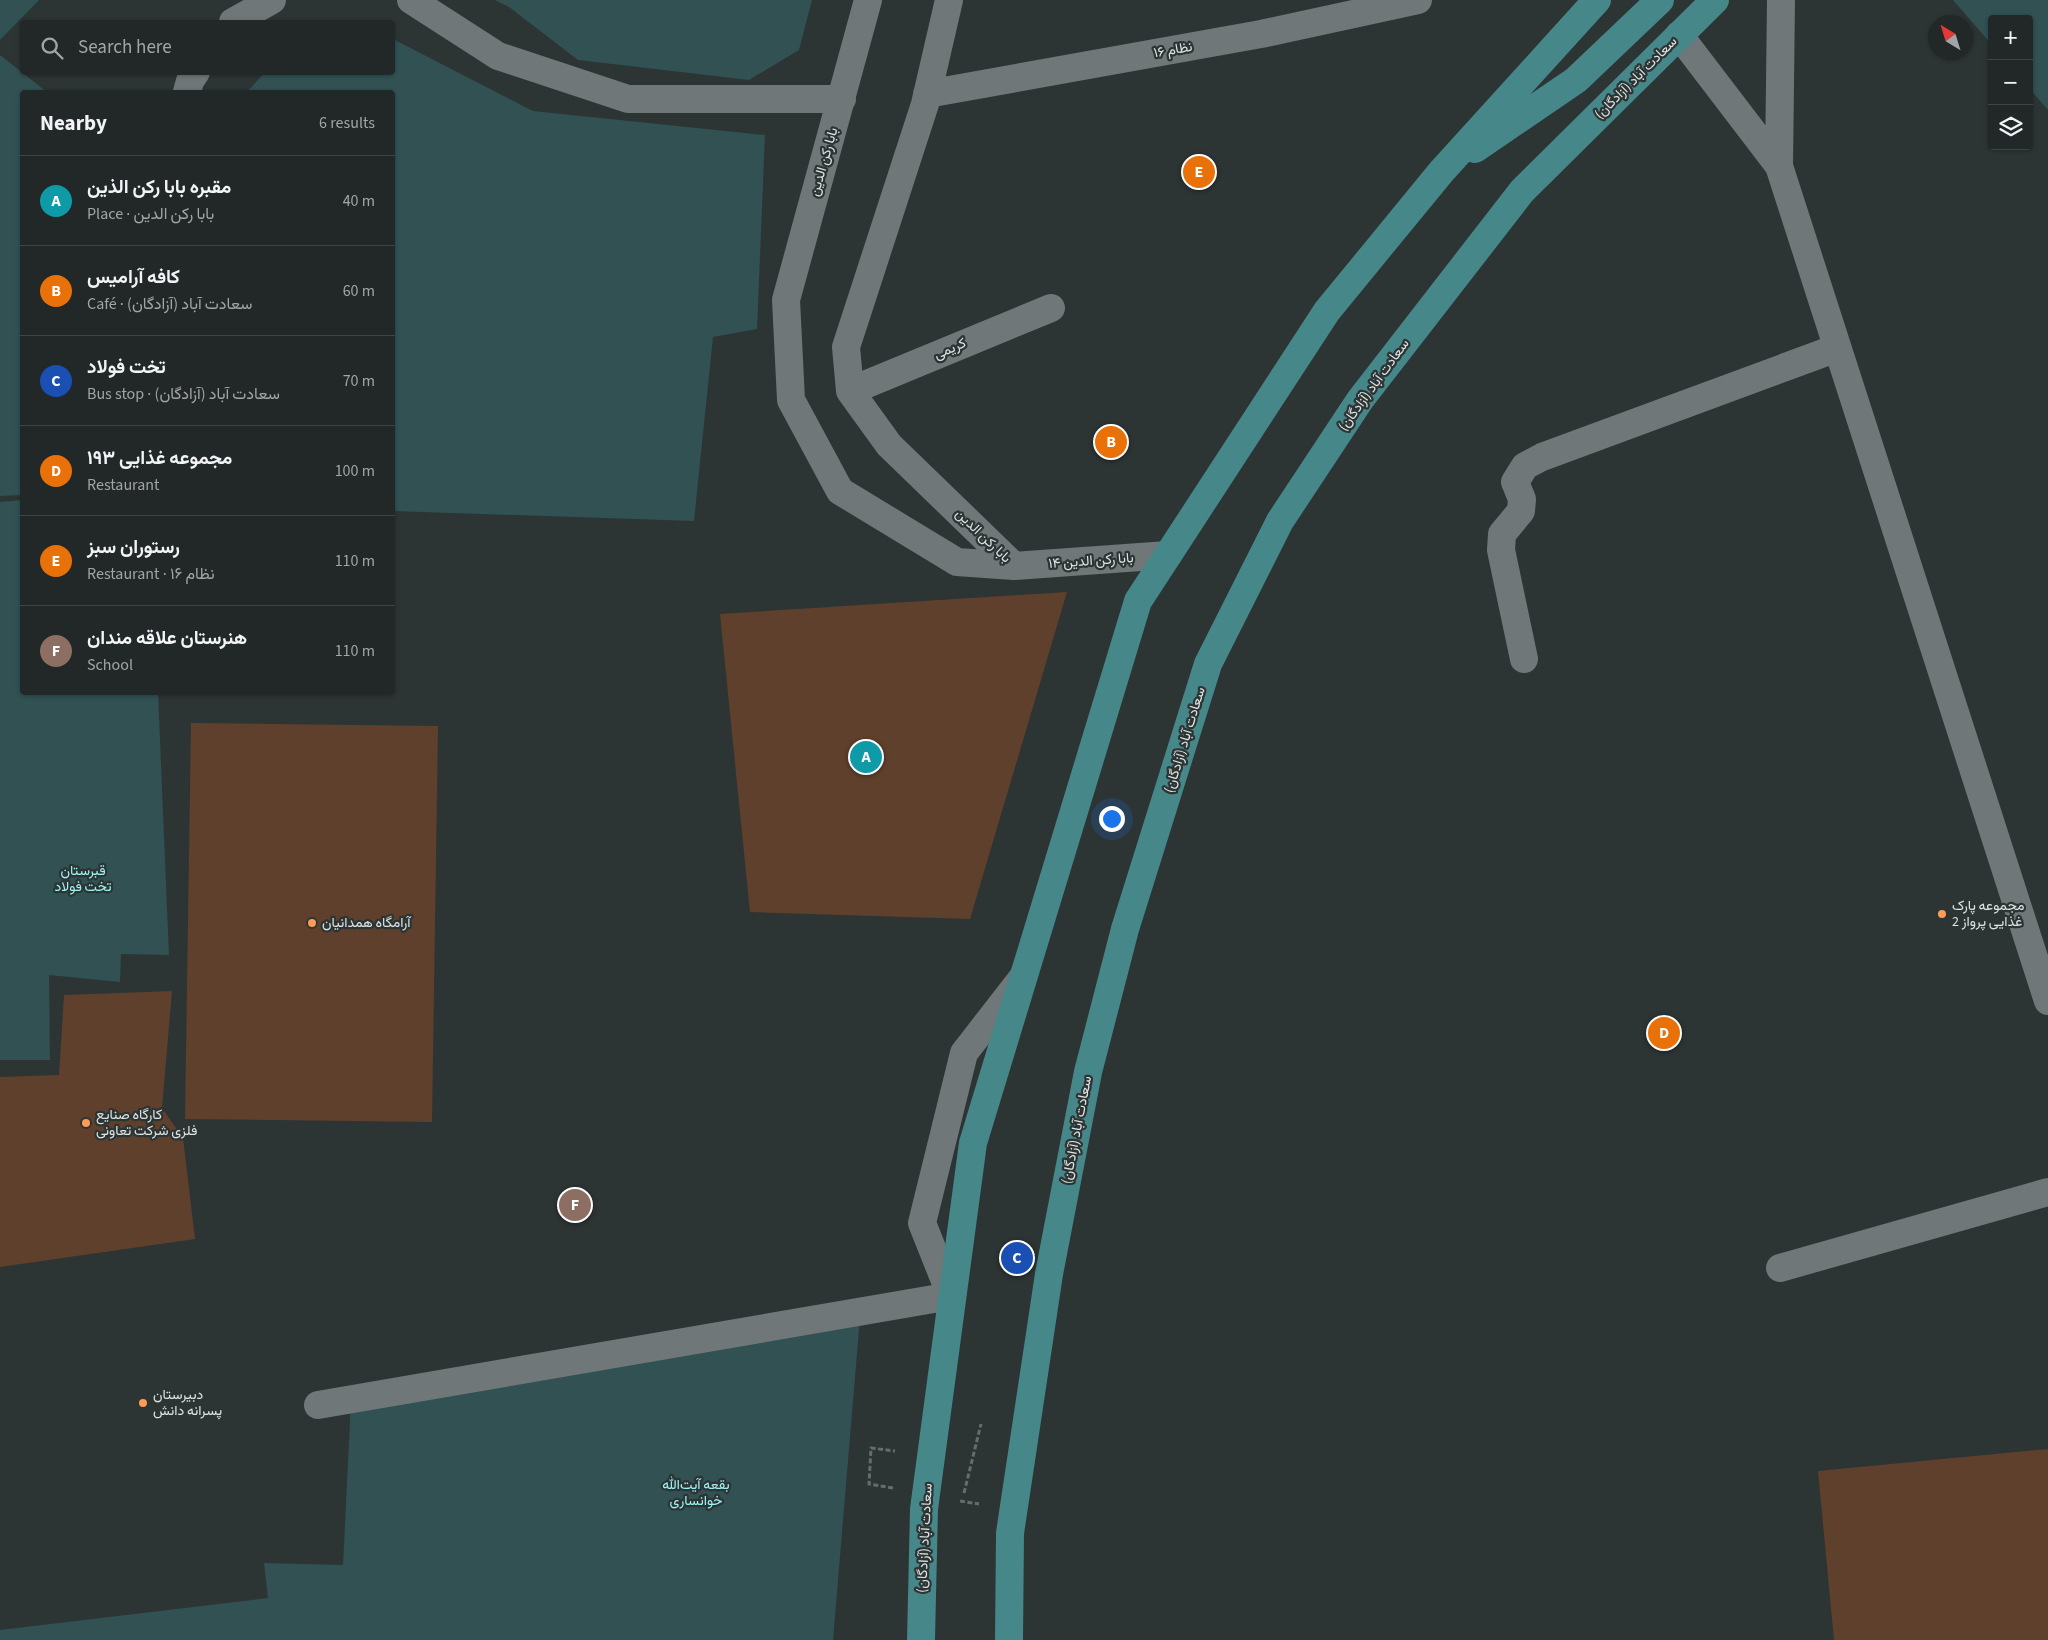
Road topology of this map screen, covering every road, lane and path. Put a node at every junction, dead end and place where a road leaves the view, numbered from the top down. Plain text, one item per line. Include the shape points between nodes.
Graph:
1 (272, 0) edge
2 (411, 0) edge
3 (868, 0) edge
4 (949, 0) edge
5 (1418, 0) edge
6 (1597, 0) edge
7 (1660, 0) edge
8 (1716, 0) edge
9 (1781, 0) edge
10 (237, 20) edge
11 (1679, 35) junction
12 (194, 75) edge
13 (188, 90) edge
14 (927, 94) junction
15 (842, 99) junction
16 (1779, 166) junction
17 (1441, 172) junction
18 (1051, 308) dead end
19 (1837, 348) junction
20 (850, 391) junction
21 (1168, 555) junction
22 (1014, 566) junction
23 (1524, 659) dead end
24 (1024, 976) junction
25 (2048, 1001) edge
26 (2048, 1192) edge
27 (1780, 1268) dead end
28 (952, 1296) junction
29 (318, 1405) dead end
30 (981, 1424) dead end
31 (871, 1448) dead end
32 (869, 1484) dead end
33 (962, 1501) dead end
34 (921, 1640) edge
35 (1009, 1640) edge

1 - 10 street
2 - 15 street via 498,56 628,99
3 - 15 street, بابا رکن الدین
4 - 14 street
5 - 14 street, نظام ۱۶ via 1251,36
6 - 17 main road, سعادت آباد (آزادگان)
7 - 17 main road via 1576,80
8 - 11 main road, سعادت آباد (آزادگان)
9 - 16 street
11 - 16 street
11 - 35 main road, سعادت آباد (آزادگان) via 1522,191 1360,400 1280,521 1208,664 1125,930 1088,1072 1049,1274 1010,1533
12 - 13 street
14 - 20 street via 846,347
15 - 22 street, بابا رکن الدین via 786,300 791,400 840,492 957,562
16 - 19 street
17 - 21 main road, سعادت آباد (آزادگان) via 1327,311
18 - 20 street, کریمی
19 - 23 street via 1525,466 1515,482 1522,499 1522,511 1502,534 1501,550
19 - 25 street
20 - 22 street, بابا رکن الدین via 890,445
21 - 22 street, بابا رکن الدین ۱۴
21 - 24 main road, سعادت آباد (آزادگان) via 1138,601
24 - 28 main road, سعادت آباد (آزادگان) via 973,1143
24 - 28 street via 964,1053 924,1214 922,1223
26 - 27 street
28 - 29 street
28 - 34 main road, سعادت آباد (آزادگان) via 924,1509
30 - 33 path
31 - 32 path

